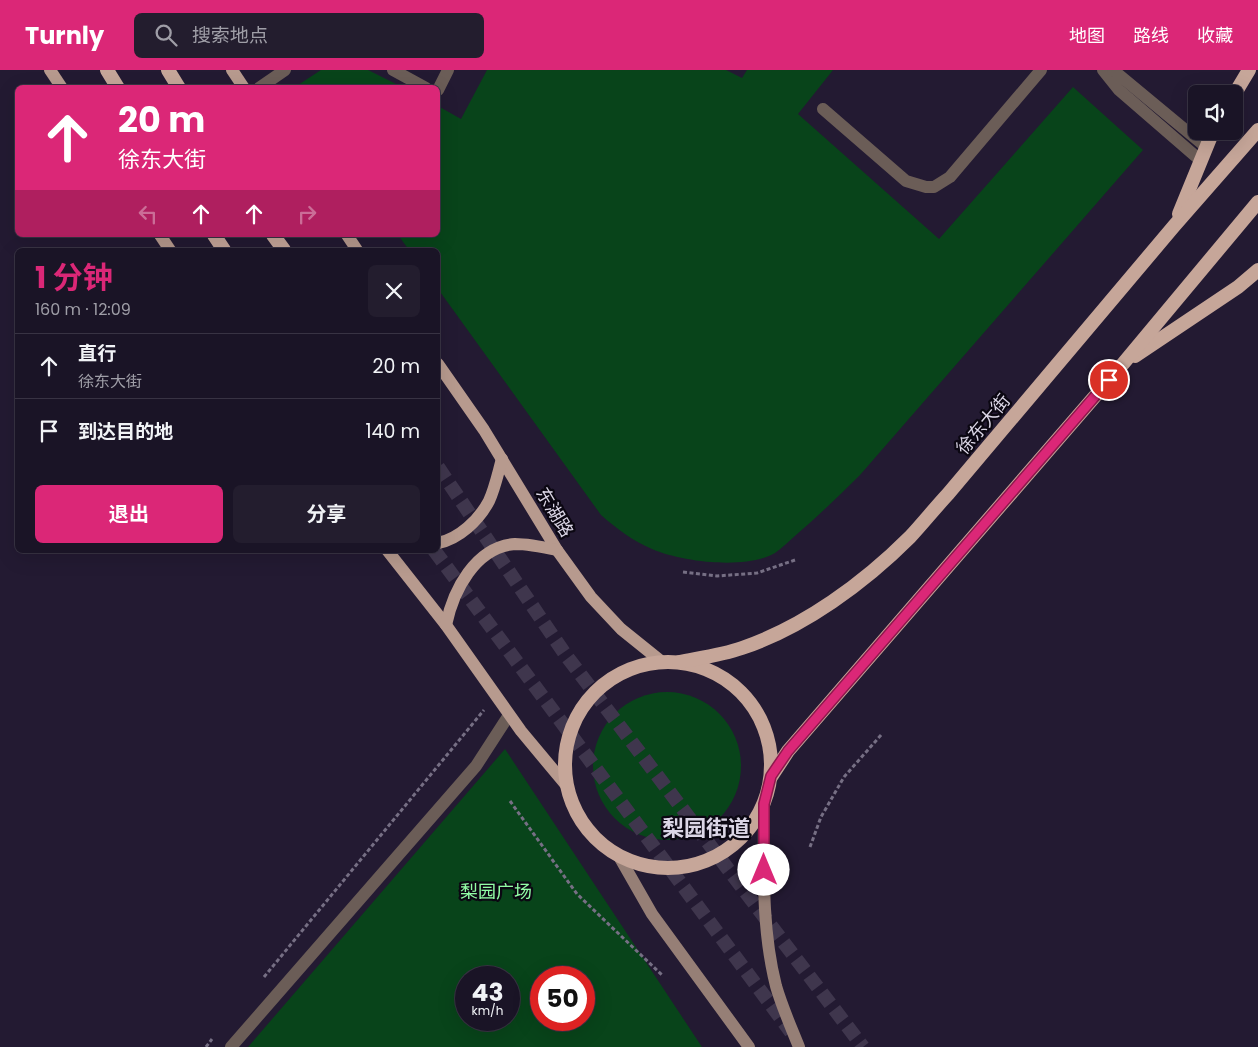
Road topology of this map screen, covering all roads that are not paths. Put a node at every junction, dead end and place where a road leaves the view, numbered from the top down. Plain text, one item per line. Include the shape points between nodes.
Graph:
1 (50, 70) edge
2 (107, 70) edge
3 (168, 70) edge
4 (232, 70) edge
5 (285, 70) edge
6 (393, 70) edge
7 (448, 70) edge
8 (1041, 70) edge
9 (1103, 70) edge
10 (1114, 70) edge
11 (1249, 70) edge
12 (60, 85) edge
13 (116, 85) edge
14 (177, 85) edge
15 (242, 85) edge
16 (263, 85) edge
17 (420, 85) edge
18 (1240, 85) edge
19 (440, 86) edge
20 (823, 109) dead end
21 (1258, 130) edge
22 (1209, 140) edge
23 (1206, 148) junction
24 (1201, 161) junction
25 (1258, 202) edge
26 (1174, 226) junction
27 (161, 237) edge
28 (215, 237) edge
29 (274, 237) edge
30 (348, 237) edge
31 (169, 248) edge
32 (223, 248) edge
33 (283, 248) edge
34 (356, 248) edge
35 (1258, 270) edge
36 (1122, 365) junction
37 (440, 367) edge
38 (502, 459) junction
39 (440, 543) edge
40 (557, 550) junction
41 (388, 553) edge
42 (446, 625) junction
43 (662, 662) junction
44 (679, 662) junction
45 (509, 715) junction
46 (771, 776) junction
47 (566, 785) junction
48 (764, 804) junction
49 (620, 858) junction
50 (231, 1047) edge
51 (749, 1047) edge
52 (799, 1047) edge

1 - 12 main road
2 - 13 highway
3 - 14 highway
4 - 15 main road
5 - 16 street
6 - 17 street
7 - 19 street
8 - 20 street via 950,177 934,187 926,188 906,180
9 - 24 street via 1119,90
10 - 23 street
11 - 18 highway
21 - 26 highway, 徐东大街
22 - 23 highway
23 - 24 highway
24 - 26 highway
25 - 36 highway
26 - 44 highway, 徐东大街 via 948,494 871,572 780,634 741,649
27 - 31 main road
28 - 32 highway
29 - 33 highway
30 - 34 main road
35 - 36 highway
36 - 46 highway via 805,731
37 - 38 main road, 东湖路
38 - 39 main road via 488,501 478,516 464,531
38 - 40 main road, 东湖路
40 - 42 main road via 513,544 482,558 455,592
40 - 43 main road, 东湖路 via 606,615
41 - 42 main road
42 - 45 main road
43 - 44 highway
43 - 47 highway via 639,665 622,672 589,698 572,725 564,754
44 - 46 highway via 711,671 741,691 765,730 770,748
45 - 47 main road
45 - 50 street via 476,766
46 - 48 highway
47 - 49 highway via 576,816 597,842
48 - 49 highway via 740,840 709,861 681,869 650,868
48 - 52 main road via 764,903 768,940 776,986
49 - 51 main road via 652,914

